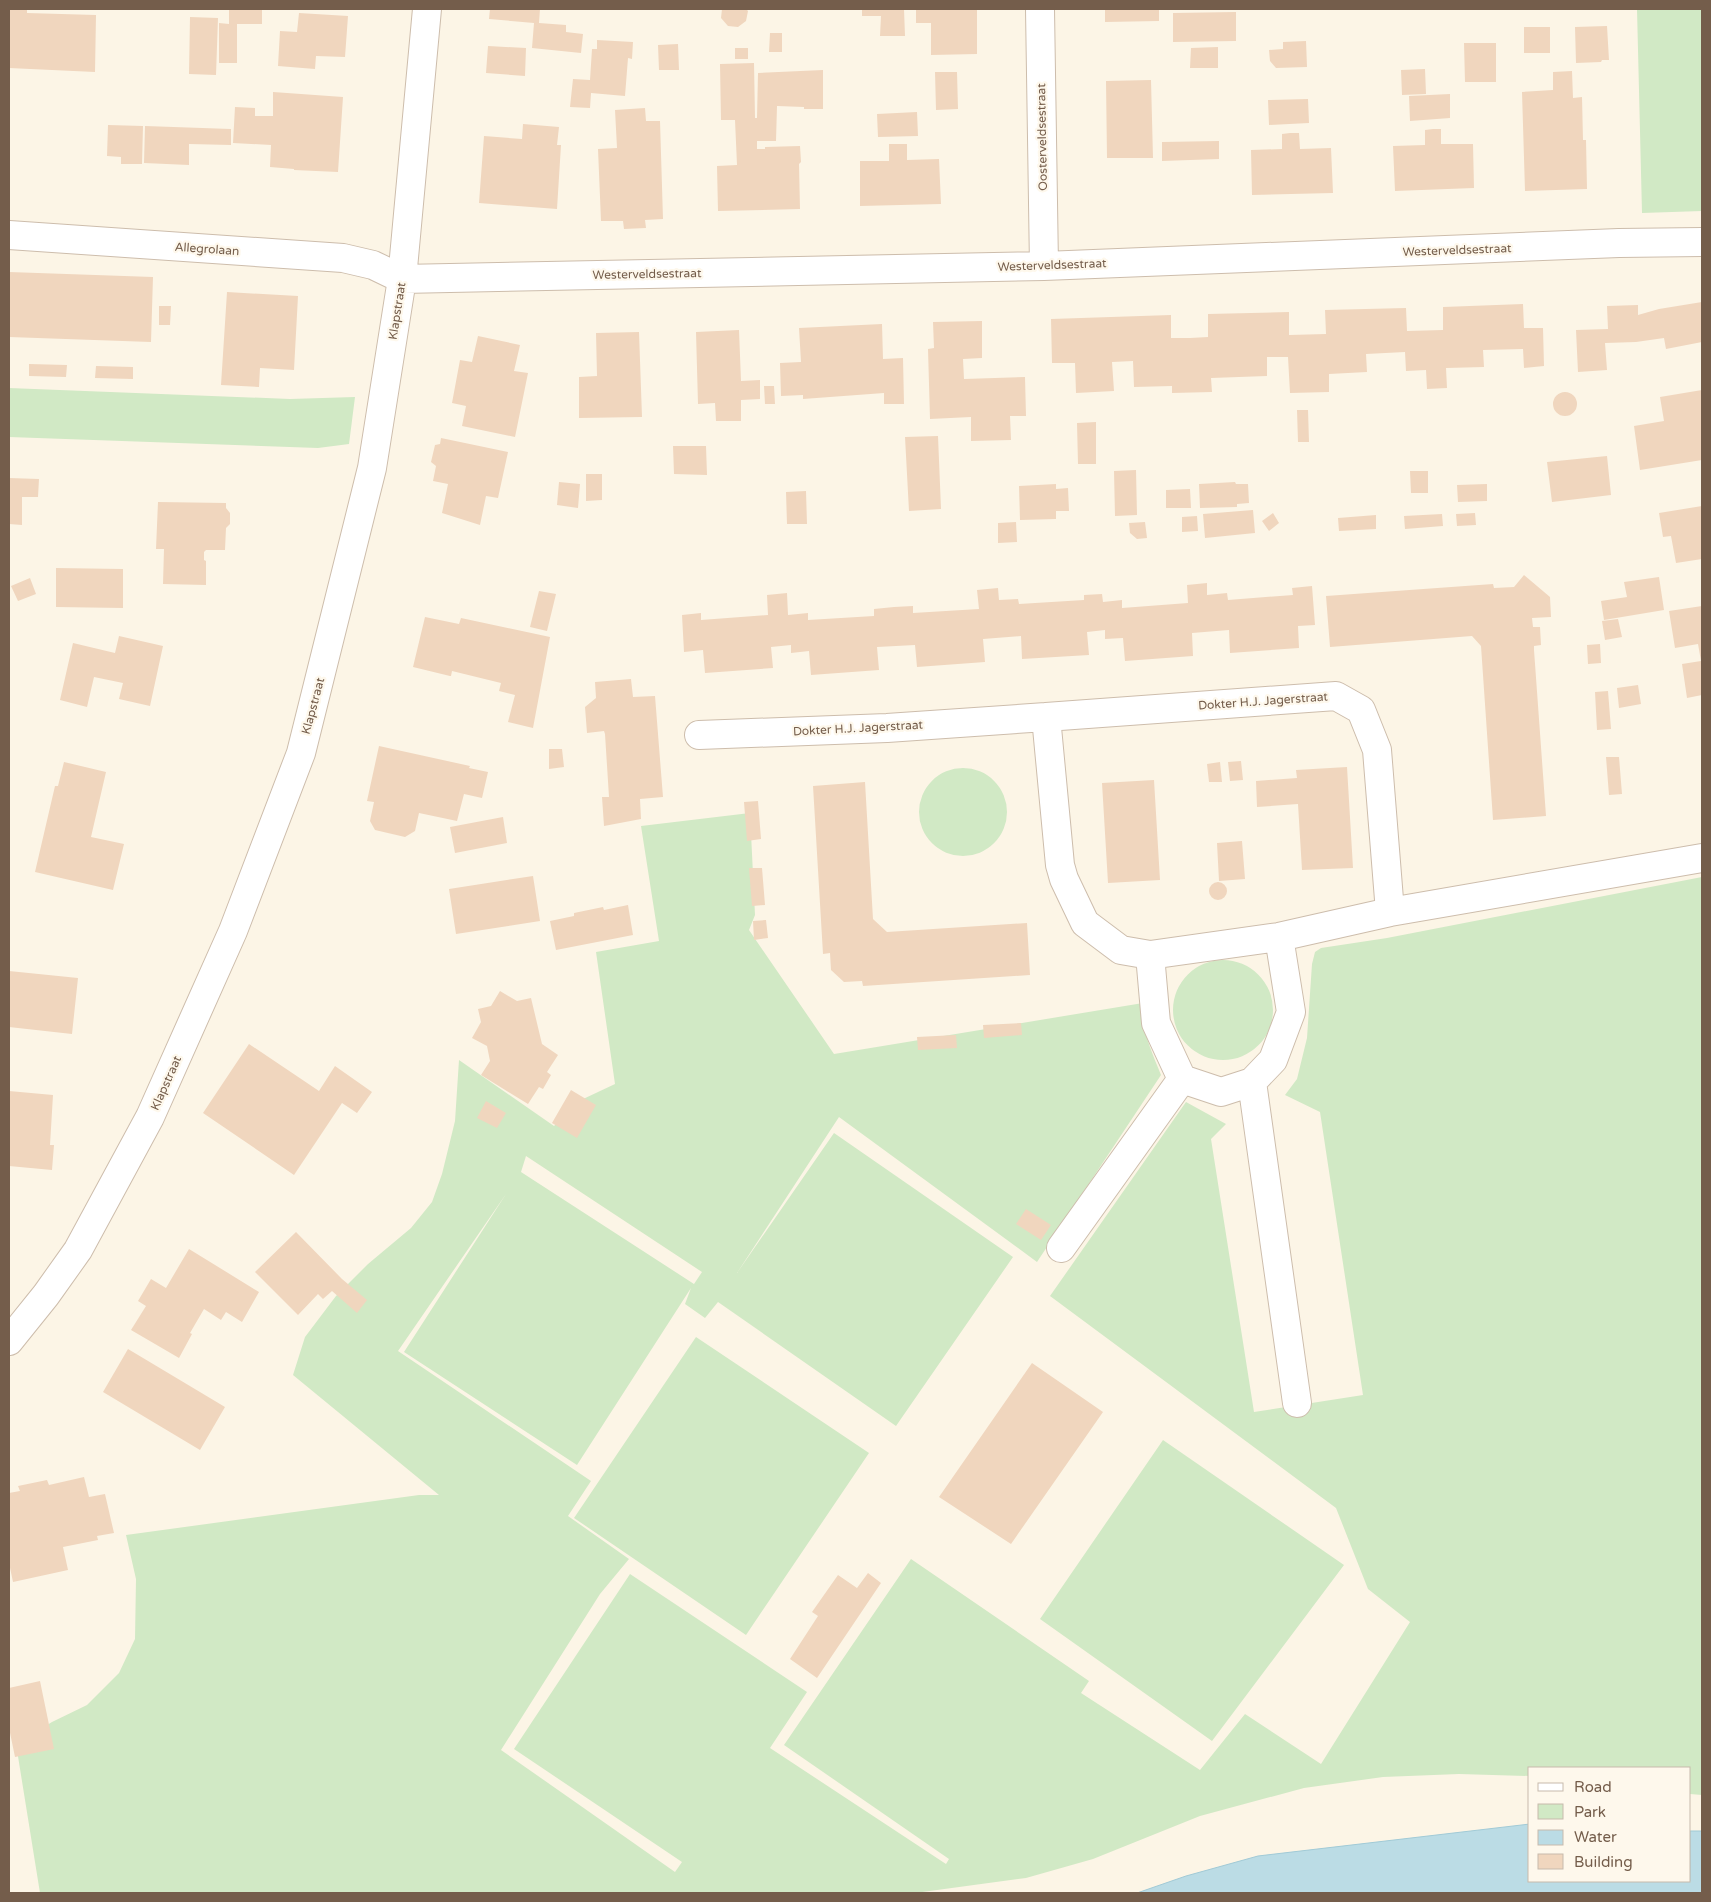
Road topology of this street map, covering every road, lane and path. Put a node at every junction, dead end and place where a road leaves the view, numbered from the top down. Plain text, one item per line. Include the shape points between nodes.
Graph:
1 (427, 9) edge
2 (1040, 9) edge
3 (9, 236) edge
4 (1702, 242) edge
5 (1044, 266) junction
6 (402, 279) junction
7 (1046, 717) junction
8 (699, 735) dead end
9 (1702, 858) edge
10 (1390, 912) junction
11 (1279, 937) junction
12 (1150, 955) junction
13 (1182, 1079) junction
14 (1252, 1082) junction
15 (1061, 1248) dead end
16 (9, 1341) edge
17 (1297, 1403) dead end

1 - 6 street, Klapstraat
2 - 5 street, Oosterveldsestraat
3 - 6 street, Allegrolaan via 343,258 374,265
4 - 5 street, Westerveldsestraat
5 - 6 street, Westerveldsestraat
6 - 16 street, Klapstraat via 372,468 301,753 233,930 150,1117 78,1250
7 - 8 street, Dokter H.J. Jagerstraat via 887,728
7 - 10 street, Dokter H.J. Jagerstraat via 1336,696 1361,710 1377,750
7 - 12 street via 1064,879 1085,922 1122,950
9 - 10 street
10 - 11 street
11 - 12 street
11 - 14 street via 1291,1012 1273,1060
12 - 13 street via 1156,1023
13 - 14 street via 1221,1092
13 - 15 street
14 - 17 street

